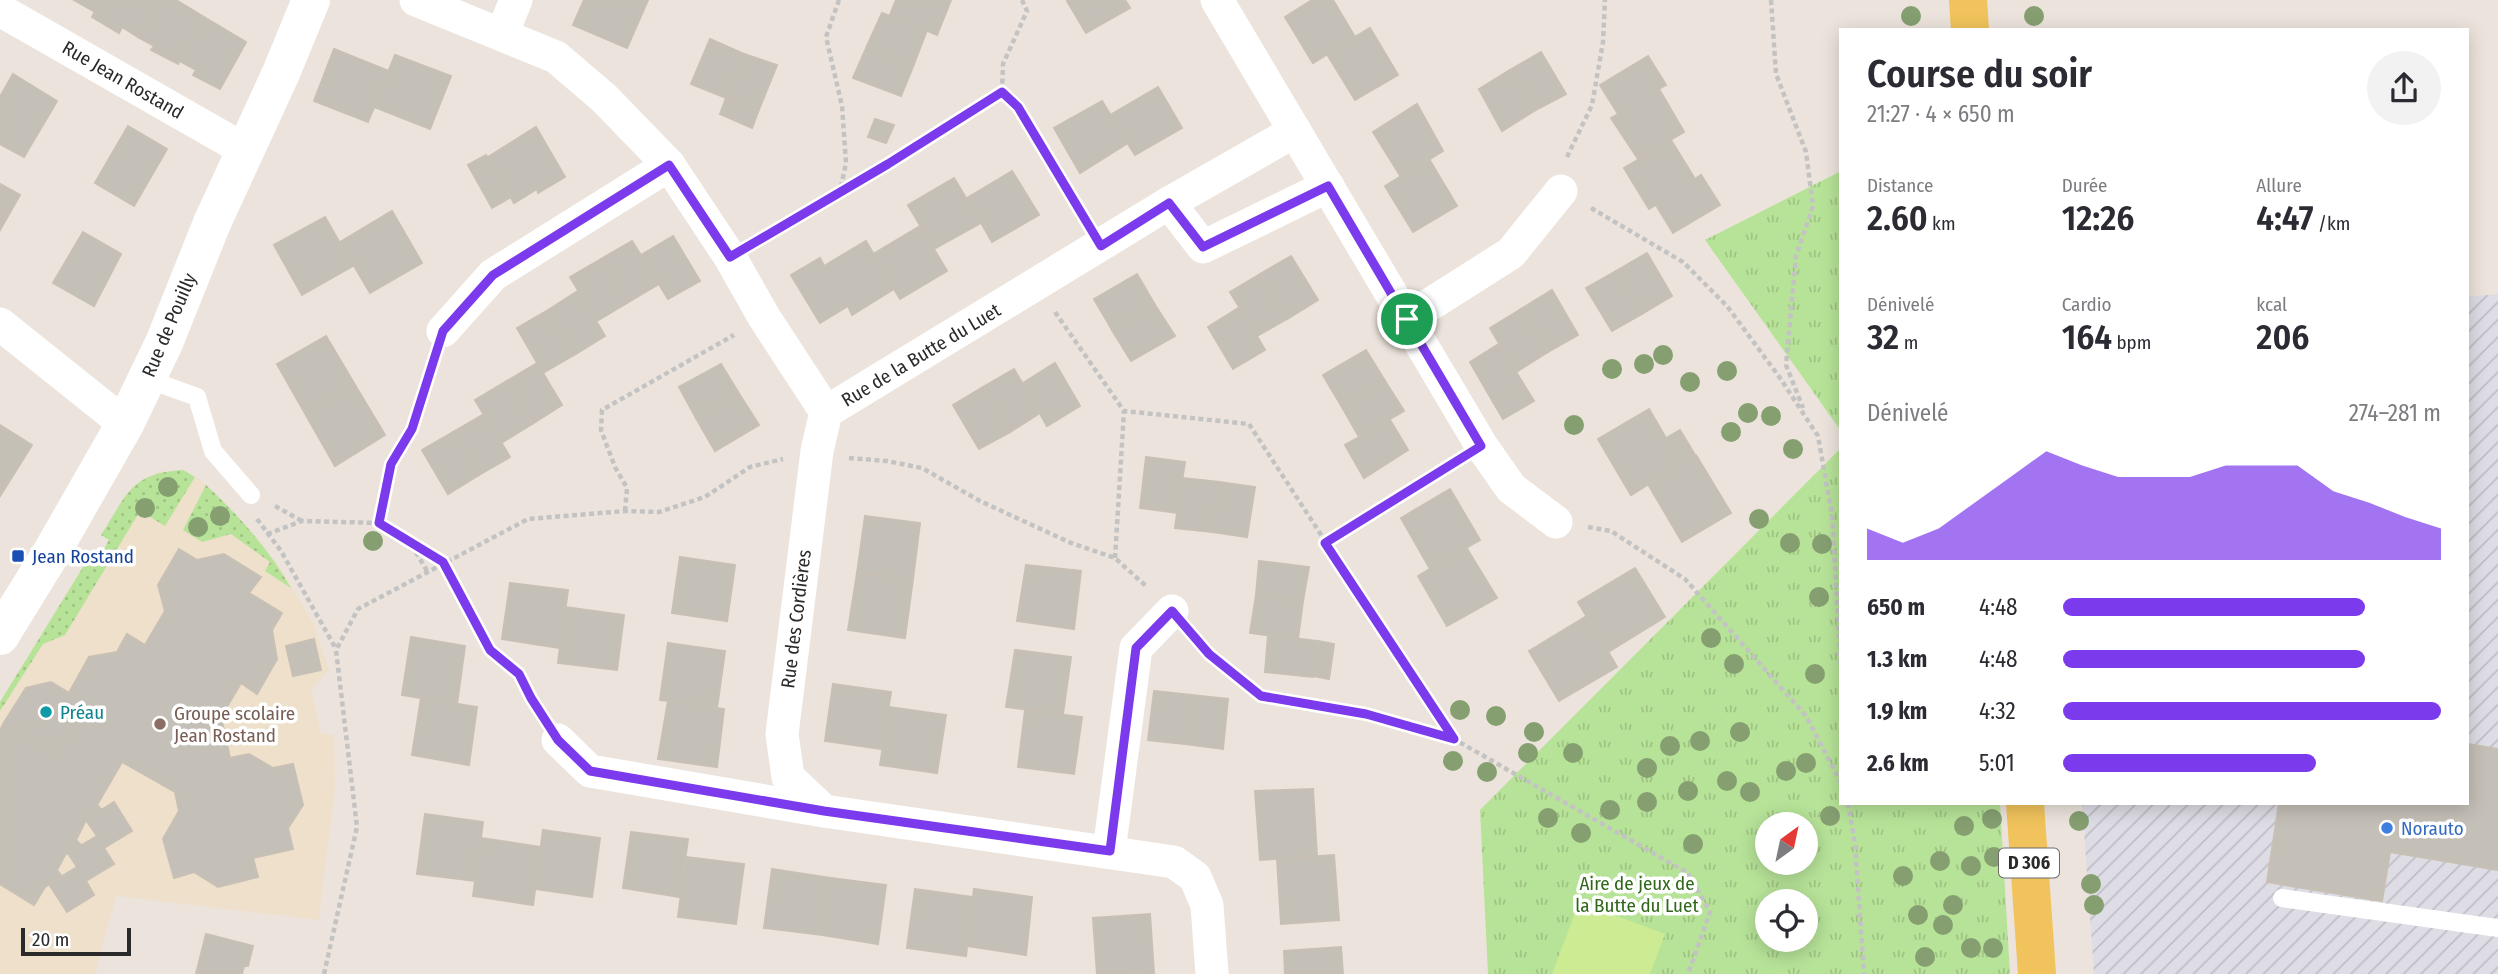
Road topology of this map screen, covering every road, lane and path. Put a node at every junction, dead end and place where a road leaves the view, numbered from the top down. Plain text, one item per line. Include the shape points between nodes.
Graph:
1 (416, 0) edge
2 (516, 0) edge
3 (839, 0) edge
4 (1022, 0) edge
5 (1217, 0) edge
6 (1605, 0) edge
7 (1771, 0) edge
8 (1968, 0) edge
9 (307, 1) edge
10 (0, 10) edge
11 (1970, 28) edge
12 (502, 34) junction
13 (1002, 92) junction
14 (1295, 131) junction
15 (246, 150) junction
16 (669, 165) junction
17 (1328, 186) junction
18 (1561, 191) junction
19 (840, 192) junction
20 (1169, 203) junction
21 (1101, 246) junction
22 (730, 257) junction
23 (1037, 285) junction
24 (764, 317) junction
25 (1407, 319) junction
26 (0, 324) edge
27 (443, 331) joint
28 (148, 379) junction
29 (1124, 411) junction
30 (826, 412) junction
31 (1807, 419) junction
32 (125, 424) junction
33 (1481, 446) junction
34 (817, 451) junction
35 (251, 495) joint
36 (625, 511) junction
37 (1556, 522) joint
38 (379, 523) junction
39 (267, 534) junction
40 (408, 539) junction
41 (1325, 543) junction
42 (1115, 558) junction
43 (443, 562) junction
44 (427, 571) junction
45 (1172, 611) junction
46 (1839, 635) edge
47 (0, 636) edge
48 (336, 650) junction
49 (1454, 739) junction
50 (558, 740) joint
51 (1839, 779) edge
52 (1848, 805) edge
53 (2025, 805) edge
54 (824, 811) junction
55 (1110, 851) junction
56 (2282, 898) dead end
57 (2498, 928) edge
58 (324, 974) edge
59 (1212, 974) edge
60 (1688, 974) edge
61 (1864, 974) edge
62 (2037, 974) edge

1 - 12 street, Rue de la Butte du Luet
2 - 12 street
3 - 19 path via 827,37 842,106 846,163
4 - 13 path via 1027,11 1003,64
5 - 14 street
6 - 18 path via 1604,42 1592,105 1569,151
7 - 31 path via 1776,74 1806,152 1813,206 1796,256 1786,365
8 - 11 main road
9 - 15 street, Rue de Pouilly
10 - 15 street, Rue Jean Rostand
12 - 16 street, Rue de la Butte du Luet via 556,57 604,98
13 - 19 path
13 - 21 path via 1018,107
14 - 17 street
14 - 20 street, Rue de la Butte du Luet
15 - 28 street, Rue de Pouilly
16 - 22 street, Rue de la Butte du Luet
16 - 27 street via 493,275
17 - 20 street via 1203,247
17 - 25 street
18 - 25 street via 1511,253
18 - 31 path via 1683,262 1727,306
19 - 22 path
20 - 21 street, Rue de la Butte du Luet
21 - 23 street, Rue de la Butte du Luet
22 - 24 street, Rue de la Butte du Luet
23 - 29 path
23 - 30 street, Rue de la Butte du Luet
24 - 30 street, Rue de la Butte du Luet
24 - 36 path via 602,410 601,430 627,488
25 - 33 street
26 - 32 street
27 - 38 path via 412,429 391,464
28 - 32 street, Rue de Pouilly
28 - 35 lane via 197,397 213,451
29 - 41 path via 1249,424
29 - 42 path
30 - 34 street, Rue des Cordières
31 - 46 path via 1818,436 1832,514
32 - 47 street, Rue de Pouilly
33 - 37 street via 1511,488
33 - 41 path
34 - 36 path via 750,467 705,498 659,512
34 - 42 path via 922,468 1059,538
34 - 54 street, Rue des Cordières via 782,734 788,777
35 - 39 path via 246,504
36 - 43 path via 528,519
37 - 51 path via 1611,531 1685,579 1806,716
38 - 39 path via 302,521
38 - 40 path
39 - 48 path
40 - 43 path
40 - 44 path
41 - 49 path
42 - 45 path
43 - 44 path
43 - 50 path via 490,650 519,674
44 - 48 path via 358,609
45 - 49 path via 1209,654 1261,696 1366,714
45 - 55 street via 1136,648
48 - 58 path via 357,827
49 - 60 path via 1688,873 1710,912
50 - 54 street via 590,771
52 - 61 path
53 - 62 main road, D 306
54 - 55 street
55 - 59 street via 1174,862 1195,877 1207,905
56 - 57 lane

